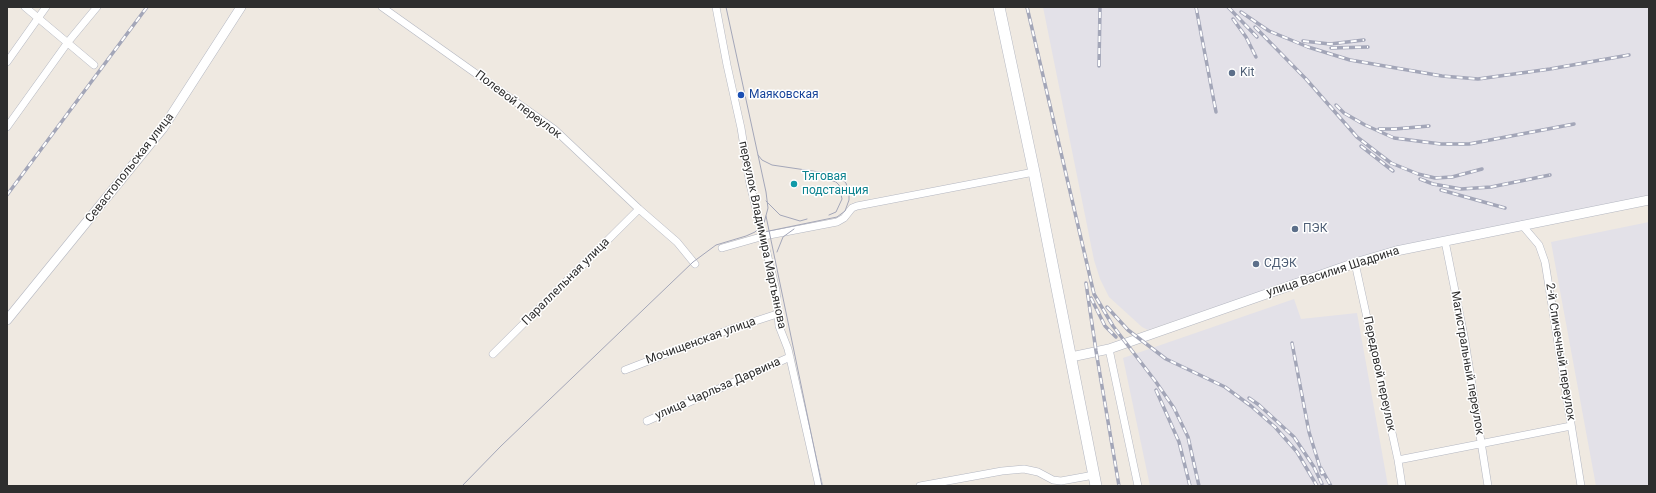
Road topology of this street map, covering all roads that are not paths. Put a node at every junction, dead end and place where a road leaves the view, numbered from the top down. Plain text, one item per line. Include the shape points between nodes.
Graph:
1 (25, 7) edge
2 (46, 7) edge
3 (97, 7) edge
4 (241, 7) edge
5 (382, 7) edge
6 (716, 7) edge
7 (999, 7) edge
8 (38, 17) junction
9 (68, 42) junction
10 (7, 62) edge
11 (94, 65) dead end
12 (7, 127) edge
13 (1034, 172) junction
14 (1649, 200) edge
15 (639, 209) junction
16 (1522, 225) junction
17 (764, 236) junction
18 (1445, 241) junction
19 (722, 248) dead end
20 (1355, 263) junction
21 (695, 264) dead end
22 (778, 314) junction
23 (7, 320) edge
24 (1110, 349) junction
25 (493, 354) dead end
26 (1071, 357) junction
27 (790, 358) junction
28 (625, 370) dead end
29 (647, 422) dead end
30 (1572, 426) junction
31 (1480, 443) junction
32 (1398, 460) junction
33 (964, 478) junction
34 (1095, 481) edge
35 (818, 486) edge
36 (920, 486) edge
37 (966, 486) edge
38 (1138, 486) edge
39 (1402, 486) edge
40 (1488, 486) edge
41 (1582, 486) edge

1 - 8 street
2 - 8 street
3 - 9 street
4 - 23 street, Севастопольская улица via 163,128
5 - 15 street, Полевой переулок via 554,129
6 - 17 street, переулок Владимира Мартьянова via 750,184
7 - 13 main road
8 - 9 street
8 - 10 street
9 - 11 street
9 - 12 street
13 - 17 street via 857,206 837,222
13 - 26 main road
14 - 16 street, улица Василия Шадрина
15 - 21 street, Полевой переулок via 677,242
15 - 25 street, Параллельная улица
16 - 18 street, улица Василия Шадрина
16 - 30 street, 2-й Спичечный переулок via 1539,245 1545,262
17 - 19 street
17 - 22 street, переулок Владимира Мартьянова via 776,290
18 - 20 street, улица Василия Шадрина
18 - 31 street, Магистральный переулок via 1467,354
20 - 24 street, улица Василия Шадрина
20 - 32 street, Передовой переулок
22 - 27 street, переулок Владимира Мартьянова via 779,326
22 - 28 street, Мочищенская улица via 731,329
24 - 26 street, улица Василия Шадрина
24 - 38 street
26 - 34 main road
27 - 29 street, улица Чарльза Дарвина
27 - 35 street, переулок Владимира Мартьянова
30 - 31 street
30 - 41 street, 2-й Спичечный переулок
31 - 32 street
31 - 40 street, Магистральный переулок
32 - 39 street, Передовой переулок
33 - 34 street via 1024,469 1057,481
33 - 36 street
33 - 37 street

